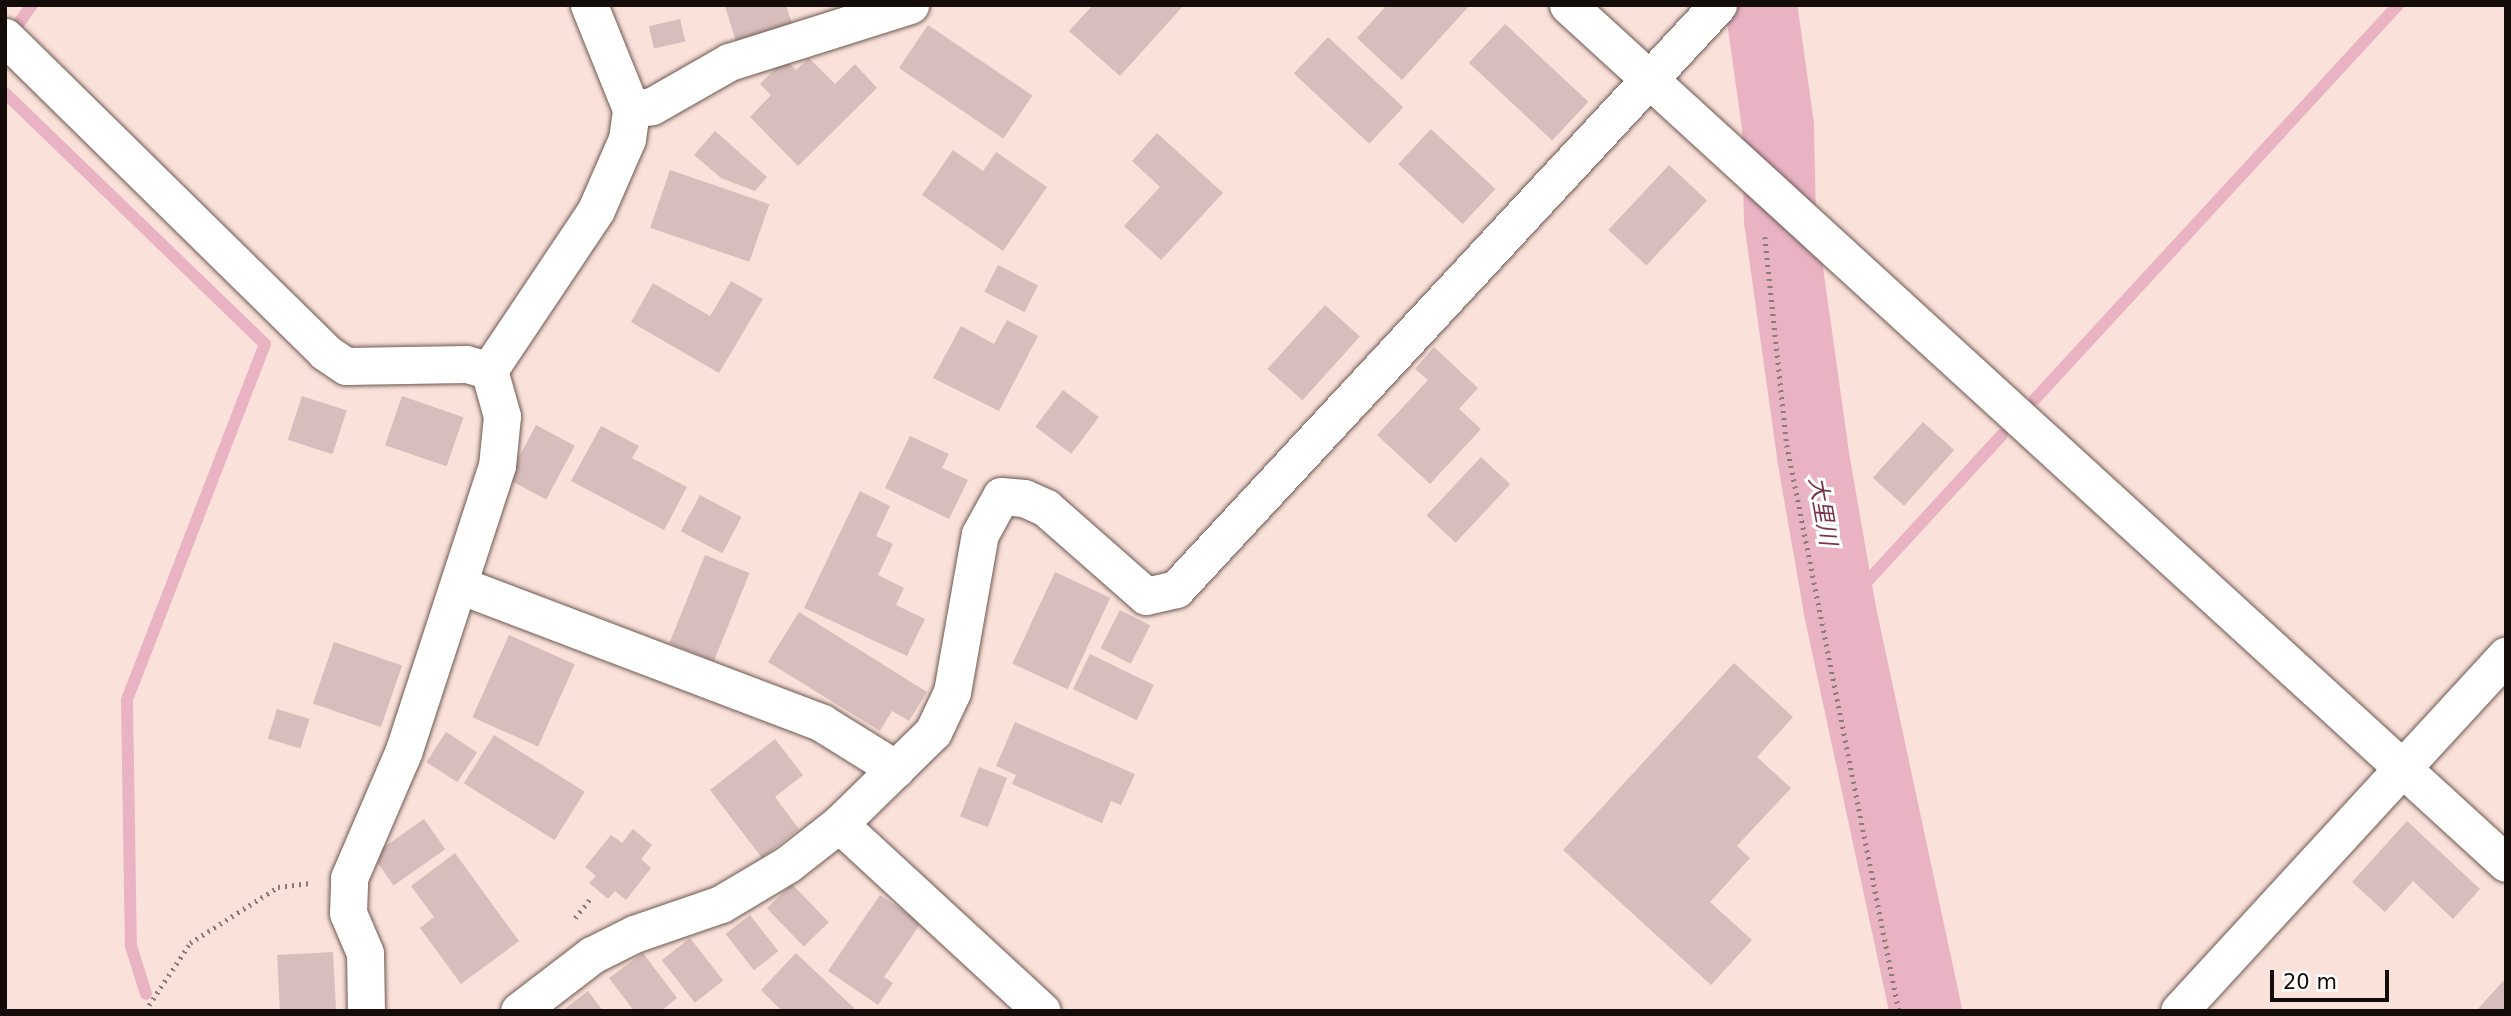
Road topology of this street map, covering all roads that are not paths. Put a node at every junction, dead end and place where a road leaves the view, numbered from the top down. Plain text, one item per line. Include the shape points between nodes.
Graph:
1 (589, 5) edge
2 (910, 5) edge
3 (1568, 5) edge
4 (1717, 5) edge
5 (11, 43) edge
6 (1649, 80) junction
7 (631, 109) junction
8 (489, 370) junction
9 (462, 586) junction
10 (2506, 655) edge
11 (2402, 768) junction
12 (895, 769) junction
13 (839, 824) junction
14 (2506, 863) edge
15 (366, 1011) edge
16 (519, 1011) edge
17 (1042, 1011) edge
18 (2179, 1011) edge

1 - 7 street
2 - 7 street via 729,62 652,106
3 - 6 street
4 - 6 street
5 - 8 street via 325,352 346,366 466,364
6 - 11 street
6 - 12 street via 1176,589 1146,596 1046,508 1024,498 1000,496 980,534 952,692 933,732
7 - 8 street via 627,139 596,210
8 - 9 street via 502,416 496,467
9 - 12 street via 822,723
9 - 15 street via 404,750 349,878 348,913 365,953
10 - 11 street
11 - 14 street
11 - 18 street
12 - 13 street
13 - 16 street via 788,864 721,904 634,933 592,956
13 - 17 street

